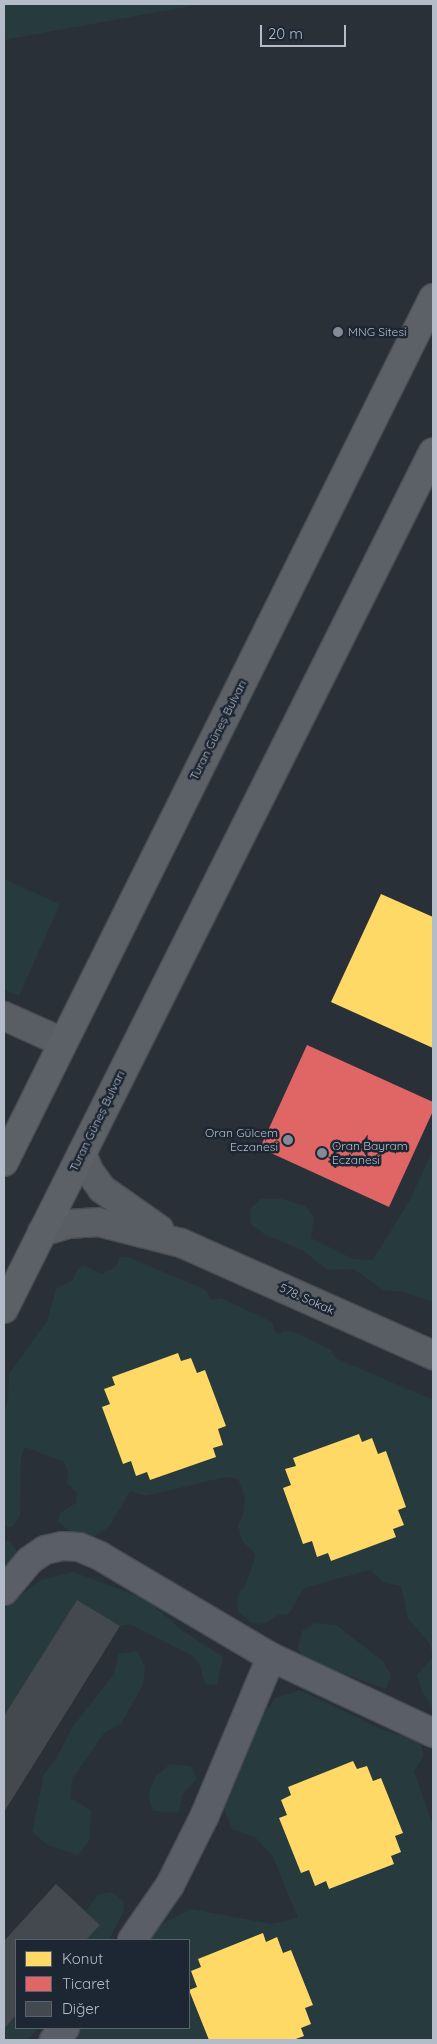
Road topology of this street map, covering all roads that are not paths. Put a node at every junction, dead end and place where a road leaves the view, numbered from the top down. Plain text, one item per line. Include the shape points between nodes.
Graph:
1 (433, 298) edge
2 (433, 452) edge
3 (4, 1016) edge
4 (62, 1042) junction
5 (82, 1153) junction
6 (4, 1162) edge
7 (42, 1232) junction
8 (181, 1243) junction
9 (4, 1309) edge
10 (433, 1356) edge
11 (4, 1590) edge
12 (271, 1657) junction
13 (433, 1733) edge
14 (133, 1939) edge
15 (64, 2029) edge
16 (54, 2040) edge

1 - 4 main road, Turan Güneş Bulvarı
2 - 5 main road, Turan Güneş Bulvarı
3 - 4 street
4 - 6 main road, Turan Güneş Bulvarı
5 - 7 main road, Turan Güneş Bulvarı
5 - 8 street via 88,1170 102,1189
7 - 8 street via 69,1224 98,1222
7 - 9 main road, Turan Güneş Bulvarı
8 - 10 street, 578. Sokak
11 - 12 street via 30,1560 45,1550 79,1547 100,1556
12 - 13 street
12 - 14 street via 205,1815 170,1885
15 - 16 street

